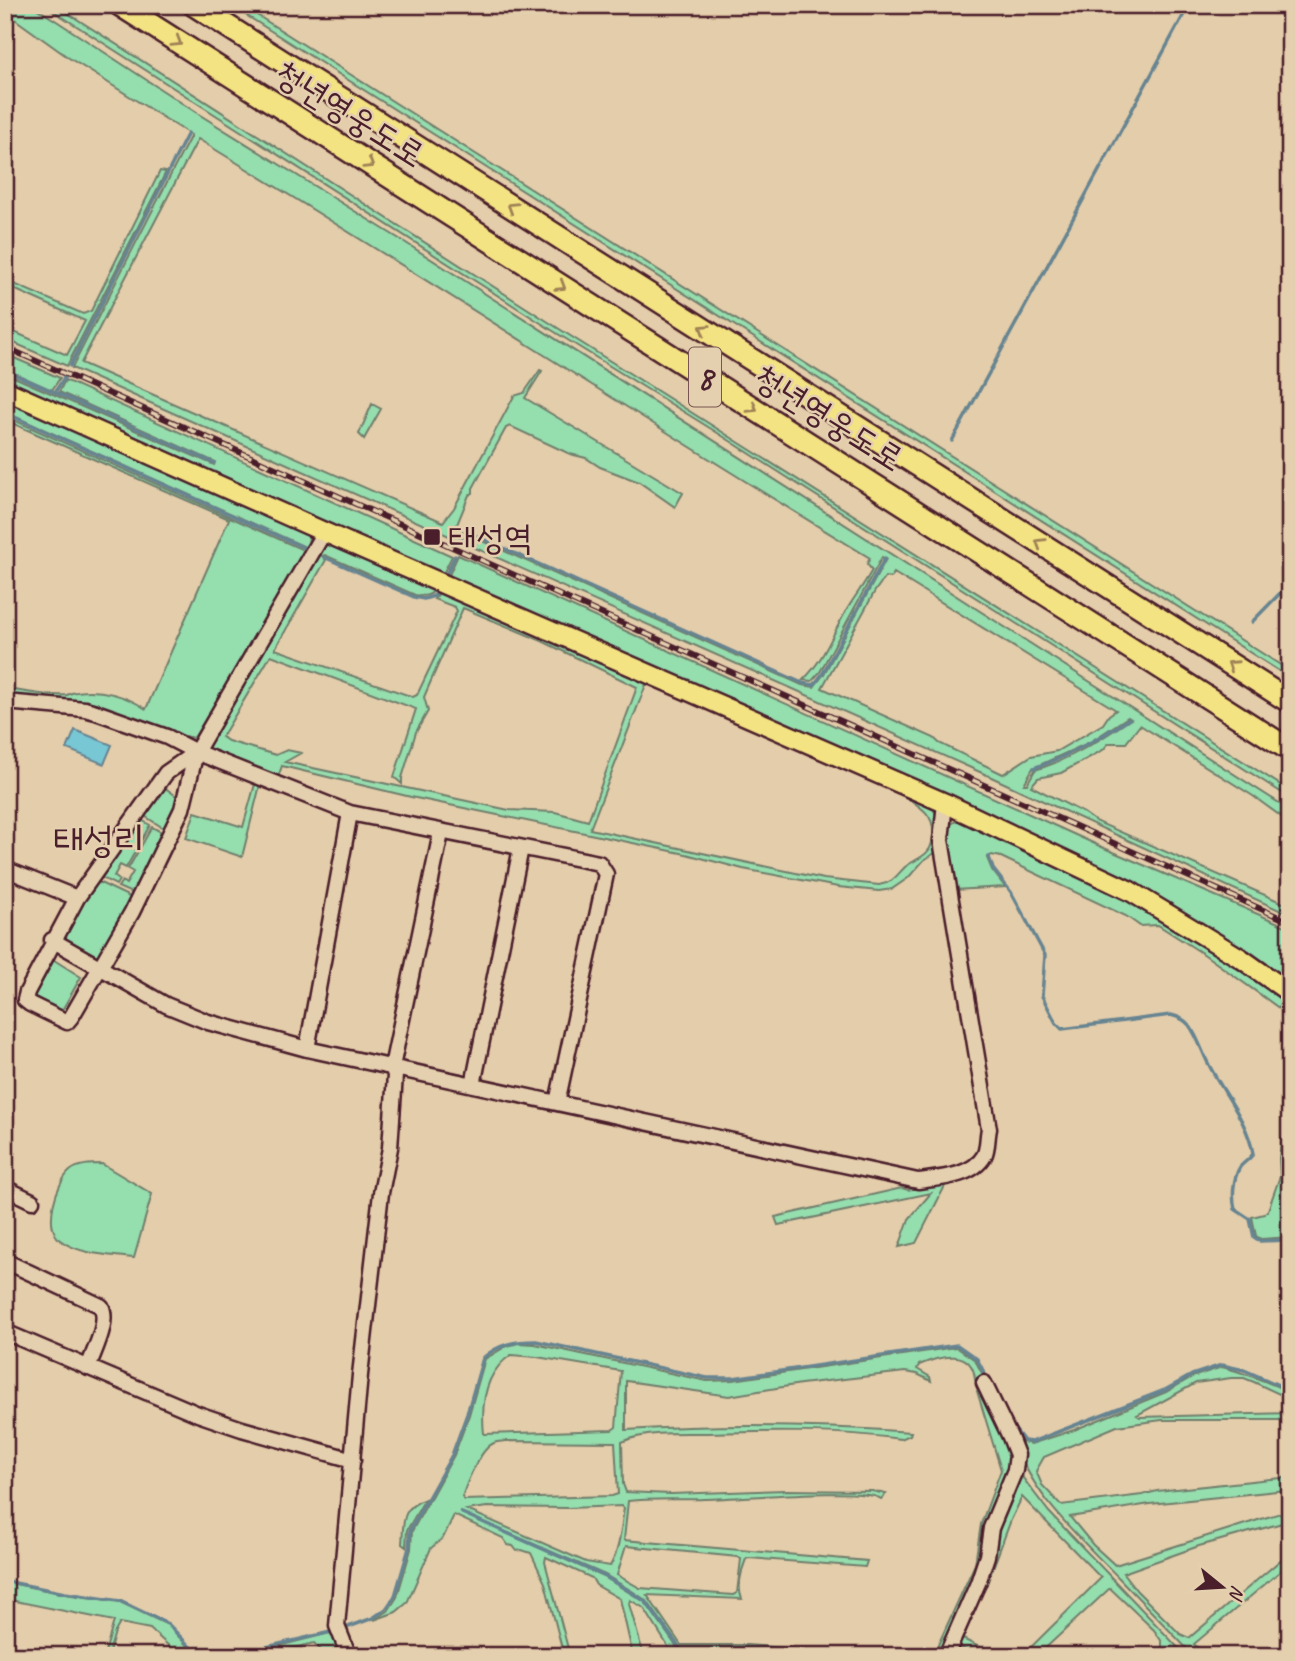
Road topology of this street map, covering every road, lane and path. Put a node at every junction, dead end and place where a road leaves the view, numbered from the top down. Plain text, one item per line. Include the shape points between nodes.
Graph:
1 (120, 5) edge
2 (194, 5) edge
3 (5, 390) edge
4 (324, 533) junction
5 (5, 702) edge
6 (1290, 702) edge
7 (1290, 750) edge
8 (195, 752) junction
9 (945, 803) junction
10 (350, 813) junction
11 (441, 833) junction
12 (521, 848) junction
13 (5, 869) edge
14 (77, 898) junction
15 (52, 940) junction
16 (100, 969) junction
17 (1290, 993) edge
18 (307, 1049) junction
19 (392, 1067) junction
20 (473, 1085) junction
21 (557, 1103) junction
22 (5, 1188) edge
23 (32, 1201) dead end
24 (5, 1261) edge
25 (5, 1332) edge
26 (88, 1368) junction
27 (984, 1383) dead end
28 (353, 1460) junction
29 (349, 1656) edge
30 (946, 1656) edge

1 -> 7 highway, 청년영웅도로 / 8
6 -> 2 highway, 청년영웅도로 / 8
3 - 4 main road
4 - 8 street
4 - 9 main road
5 - 8 street via 85,709 167,737
8 - 10 street
8 - 14 street via 166,772
8 - 16 street via 182,809
9 - 17 main road via 1130,891
9 - 21 street via 941,840 989,1129 985,1155 977,1164 954,1176 918,1181
10 - 11 street
10 - 18 street
11 - 12 street
11 - 19 street
12 - 20 street
12 - 21 street via 599,863 606,874
13 - 14 street
14 - 15 street
15 - 16 street
15 - 16 street via 27,992 25,1000 30,1004 67,1022
16 - 18 street via 208,1022
18 - 19 street
19 - 20 street
19 - 28 street via 390,1148 376,1232
20 - 21 street
22 - 23 street
24 - 26 street via 101,1306 102,1324
25 - 26 street
26 - 28 street via 209,1418
27 - 30 street via 1017,1455 1015,1470 991,1528 978,1583
28 - 29 street via 339,1630

